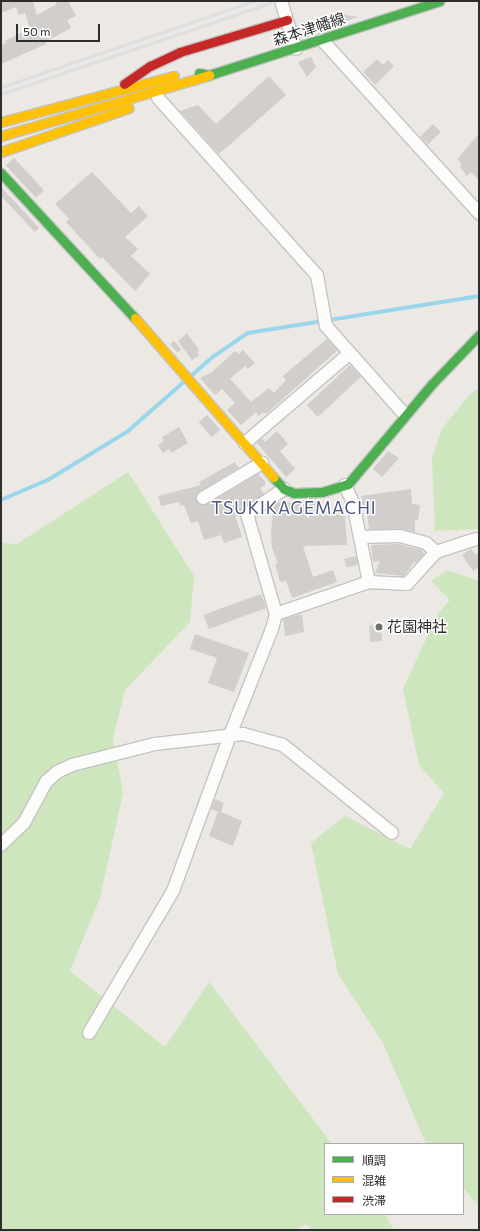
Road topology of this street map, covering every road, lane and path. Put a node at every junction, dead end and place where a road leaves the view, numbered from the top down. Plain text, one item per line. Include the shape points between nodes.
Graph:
1 (281, 1) edge
2 (439, 1) edge
3 (287, 20) junction
4 (322, 40) junction
5 (296, 49) junction
6 (209, 75) junction
7 (114, 90) junction
8 (158, 98) junction
9 (1, 122) edge
10 (1, 136) edge
11 (1, 152) edge
12 (1, 173) edge
13 (479, 213) edge
14 (479, 335) edge
15 (349, 354) junction
16 (405, 415) junction
17 (245, 443) junction
18 (262, 463) junction
19 (345, 485) junction
20 (284, 489) junction
21 (203, 498) dead end
22 (360, 538) junction
23 (476, 539) dead end
24 (436, 552) junction
25 (369, 582) junction
26 (276, 614) junction
27 (230, 735) junction
28 (392, 833) dead end
29 (1, 845) edge
30 (90, 1033) dead end

1 - 3 street
2 - 4 main road, 森本津幡線
3 - 5 street
3 - 7 main road via 180,52 150,66
4 - 5 main road, 森本津幡線
4 - 13 street
5 - 6 main road, 森本津幡線
6 - 7 main road, 森本津幡線 via 194,71
6 - 8 main road, 森本津幡線 via 199,85
6 - 10 main road
7 - 9 main road, 森本津幡線
8 - 11 main road, 森本津幡線
8 - 15 street via 317,275 324,320
12 - 17 main road
14 - 16 main road
15 - 16 street
15 - 17 street
16 - 19 main road
17 - 18 main road
18 - 20 main road
18 - 21 street
19 - 20 main road via 322,492 294,493
19 - 22 street via 353,503
20 - 26 street via 246,514
22 - 24 street via 400,536 426,543
22 - 25 street
23 - 24 street
24 - 25 street via 407,584
25 - 26 street
26 - 27 street
27 - 28 street via 243,734 284,745
27 - 29 street via 155,744 72,765 57,772 46,782 24,823
27 - 30 street via 173,892

